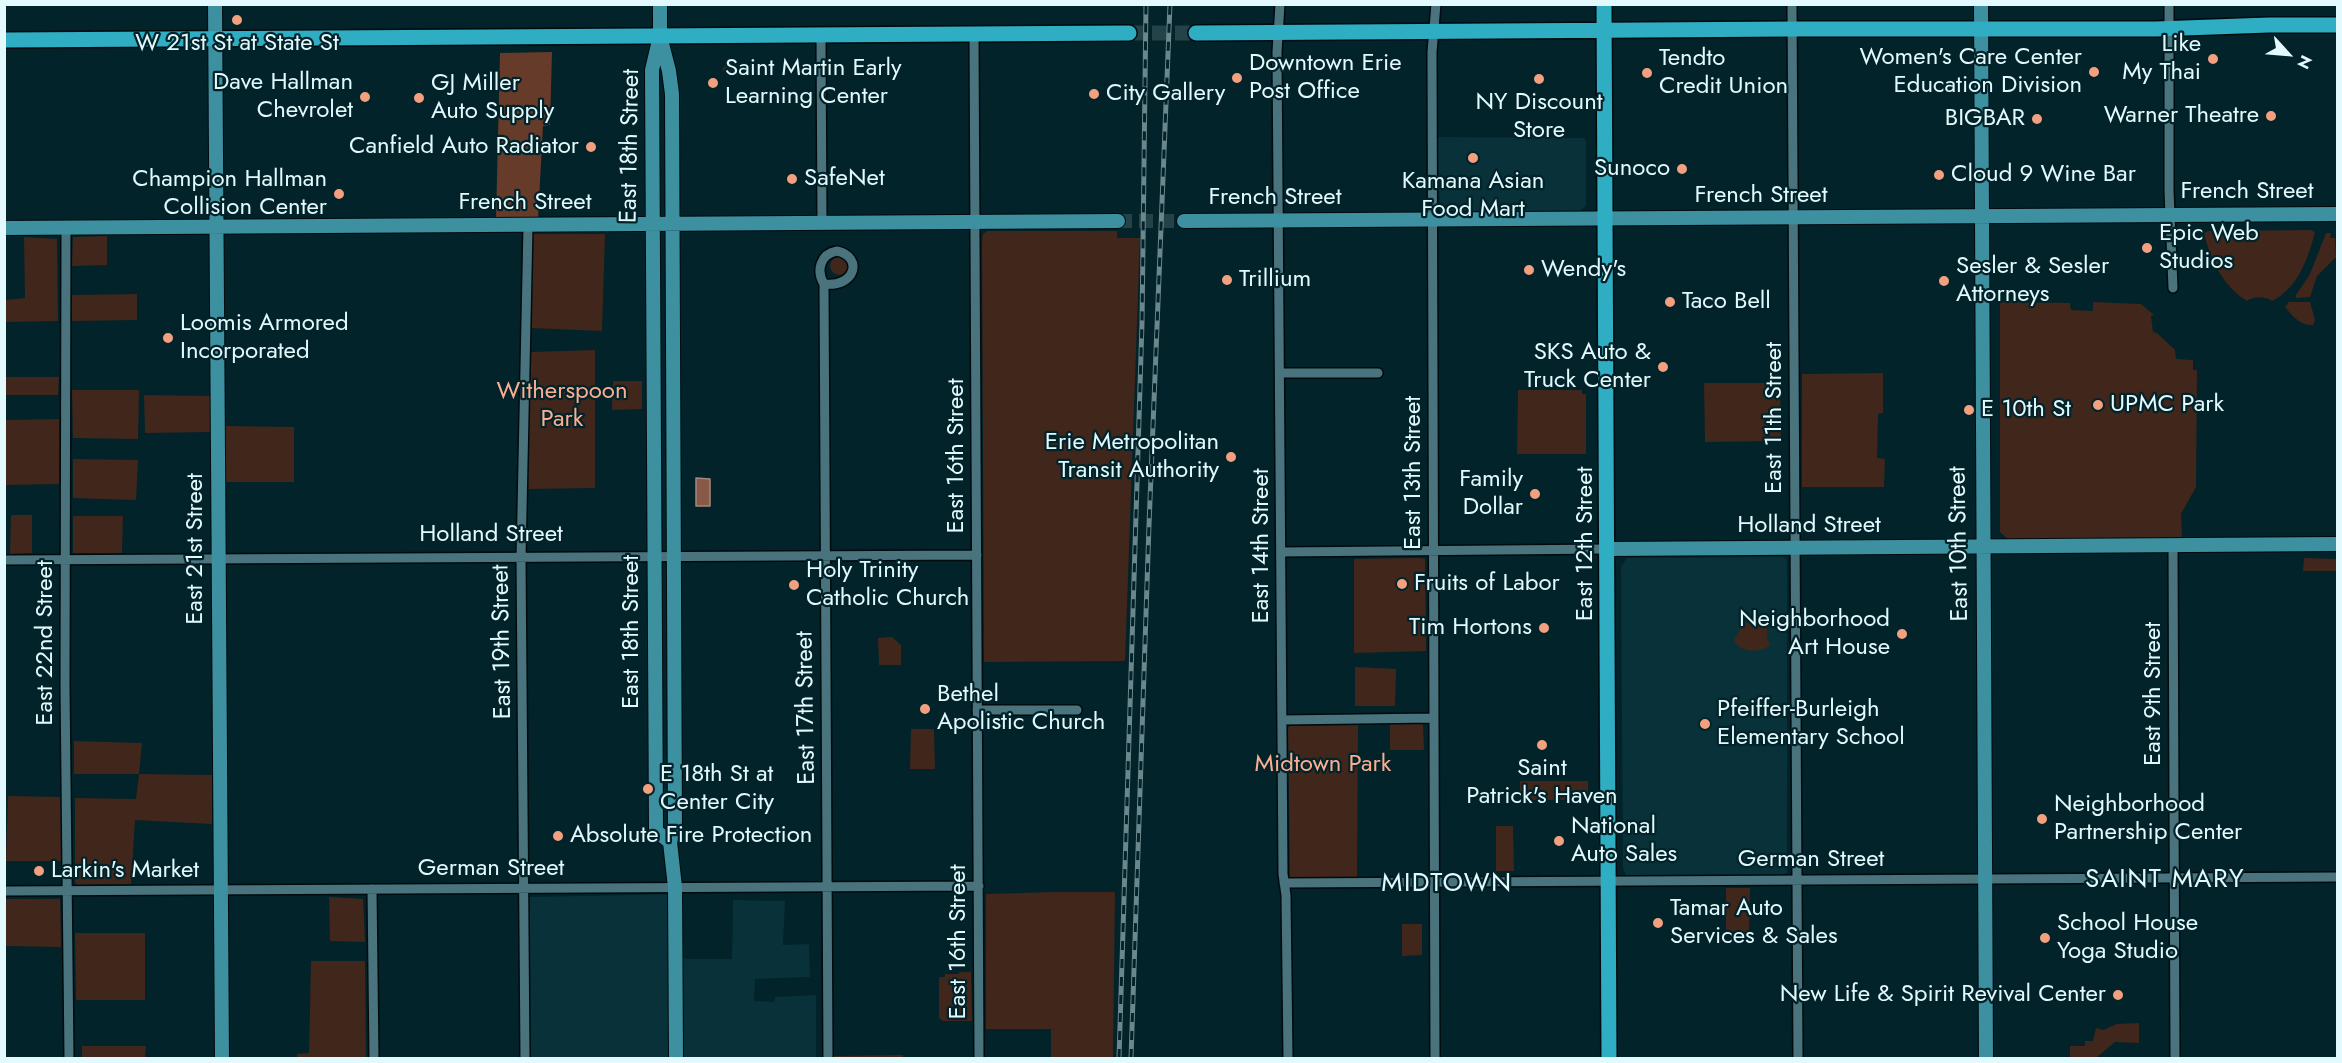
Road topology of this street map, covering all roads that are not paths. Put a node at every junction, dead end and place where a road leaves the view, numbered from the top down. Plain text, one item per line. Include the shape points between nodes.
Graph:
1 (215, 4) edge
2 (660, 4) edge
3 (1280, 4) edge
4 (1436, 4) edge
5 (1604, 4) edge
6 (1792, 4) edge
7 (1981, 4) edge
8 (2169, 4) edge
9 (2337, 26) edge
10 (2169, 28) junction
11 (1792, 29) junction
12 (1981, 29) junction
13 (1605, 30) junction
14 (1434, 31) junction
15 (1278, 32) junction
16 (1129, 33) tunnel mouth
17 (1196, 33) tunnel mouth
18 (974, 34) junction
19 (821, 35) junction
20 (660, 36) junction
21 (215, 39) junction
22 (4, 40) edge
23 (2171, 214) junction
24 (2337, 214) edge
25 (1982, 216) junction
26 (1793, 218) junction
27 (1606, 219) junction
28 (1279, 220) junction
29 (1433, 220) junction
30 (1118, 221) tunnel mouth
31 (1184, 221) tunnel mouth
32 (975, 223) junction
33 (822, 224) junction
34 (652, 225) junction
35 (673, 225) junction
36 (528, 226) junction
37 (217, 227) junction
38 (4, 228) edge
39 (66, 228) junction
40 (824, 284) dead end
41 (2173, 288) dead end
42 (1280, 373) junction
43 (1378, 373) dead end
44 (2337, 544) edge
45 (2173, 545) junction
46 (1796, 548) junction
47 (1982, 548) junction
48 (1608, 549) junction
49 (1434, 550) junction
50 (1281, 552) junction
51 (977, 555) junction
52 (674, 556) junction
53 (825, 556) junction
54 (654, 557) junction
55 (521, 558) junction
56 (219, 559) junction
57 (65, 560) junction
58 (4, 561) edge
59 (978, 710) junction
60 (1077, 710) dead end
61 (1434, 718) junction
62 (1282, 720) junction
63 (670, 842) junction
64 (2174, 877) junction
65 (2337, 877) edge
66 (1985, 879) junction
67 (1797, 880) junction
68 (1608, 881) junction
69 (1284, 883) junction
70 (1435, 883) junction
71 (828, 886) junction
72 (979, 886) junction
73 (675, 887) junction
74 (524, 888) junction
75 (372, 889) junction
76 (221, 890) junction
77 (4, 891) edge
78 (66, 891) junction
79 (69, 1059) edge
80 (222, 1059) edge
81 (374, 1059) edge
82 (525, 1059) edge
83 (676, 1059) edge
84 (828, 1059) edge
85 (979, 1059) edge
86 (1288, 1059) edge
87 (1435, 1059) edge
88 (1609, 1059) edge
89 (1798, 1059) edge
90 (1986, 1059) edge
91 (2175, 1059) edge

1 - 21 main road, East 21st Street
2 - 20 main road
3 - 15 street, East 14th Street
4 - 14 street, East 13th Street
5 - 13 main road, East 12th Street
6 - 11 street, East 11th Street
7 - 12 main road, East 10th Street
8 - 10 street
9 - 10 main road
10 - 12 main road
10 - 23 street
11 - 12 main road
11 - 13 main road
11 - 26 street, East 11th Street
12 - 25 main road, East 10th Street
13 - 14 main road
13 - 27 main road, East 12th Street
14 - 15 main road
14 - 29 street, East 13th Street
15 - 17 main road
15 - 28 street, East 14th Street
16 - 18 main road
18 - 19 main road
18 - 32 street, East 16th Street
19 - 20 main road
19 - 33 street
20 - 21 main road
20 - 34 main road, East 18th Street via 652,70
20 - 35 main road, East 18th Street via 672,94
21 - 22 main road
21 - 37 main road, East 21st Street
23 - 24 main road, French Street
23 - 25 main road, French Street
23 - 41 street
25 - 26 main road, French Street
25 - 47 main road, East 10th Street
26 - 27 main road, French Street
26 - 46 street, East 11th Street
27 - 29 main road, French Street
27 - 48 main road, East 12th Street
28 - 29 main road, French Street
28 - 31 main road, French Street
28 - 42 street, East 14th Street
29 - 49 street, East 13th Street
30 - 32 main road, French Street
32 - 33 main road, French Street
32 - 51 street, East 16th Street
33 - 35 main road, French Street
34 - 35 main road, French Street
34 - 36 main road, French Street
34 - 54 main road, East 18th Street
35 - 52 main road, East 18th Street
36 - 37 main road, French Street
36 - 55 street, East 19th Street
37 - 39 main road, French Street
37 - 56 main road, East 21st Street
38 - 39 main road, French Street
39 - 57 street, East 22nd Street
40 - 53 street, East 17th Street
42 - 43 street
42 - 50 street, East 14th Street
44 - 45 main road, Holland Street
45 - 47 main road, Holland Street
45 - 64 street, East 9th Street
46 - 47 main road, Holland Street
46 - 48 main road, Holland Street
46 - 67 street, East 11th Street
47 - 66 main road, East 10th Street
48 - 49 street, Holland Street
48 - 68 main road, East 12th Street
49 - 50 street, Holland Street
49 - 61 street, East 13th Street
50 - 62 street, East 14th Street
51 - 53 street, Holland Street
51 - 59 street, East 16th Street
52 - 53 street, Holland Street
52 - 54 street, Holland Street
52 - 63 main road, East 18th Street via 675,828
53 - 71 street, East 17th Street
54 - 55 street, Holland Street
54 - 63 main road, East 18th Street via 656,831
55 - 56 street, Holland Street
55 - 74 street, East 19th Street
56 - 57 street, Holland Street
56 - 76 main road, East 21st Street
57 - 58 street, Holland Street
57 - 78 street, East 22nd Street
59 - 60 street
59 - 72 street, East 16th Street
61 - 62 street
61 - 70 street, East 13th Street
62 - 69 street, East 14th Street
63 - 73 main road, East 18th Street
64 - 65 street, German Street
64 - 66 street, German Street
64 - 91 street, East 9th Street
66 - 67 street, German Street
66 - 90 main road, East 10th Street
67 - 68 street, German Street
67 - 89 street, East 11th Street
68 - 70 street, German Street
68 - 88 main road, East 12th Street
69 - 70 street, German Street
69 - 86 street, East 14th Street
70 - 87 street, East 13th Street
71 - 72 street, German Street
71 - 73 street, German Street
71 - 84 street, East 17th Street
72 - 85 street, East 16th Street
73 - 74 street, German Street
73 - 83 main road, East 18th Street
74 - 75 street, German Street
74 - 82 street, East 19th Street
75 - 76 street, German Street
75 - 81 street
76 - 78 street, German Street
76 - 80 main road, East 21st Street
77 - 78 street, German Street
78 - 79 street, East 22nd Street

